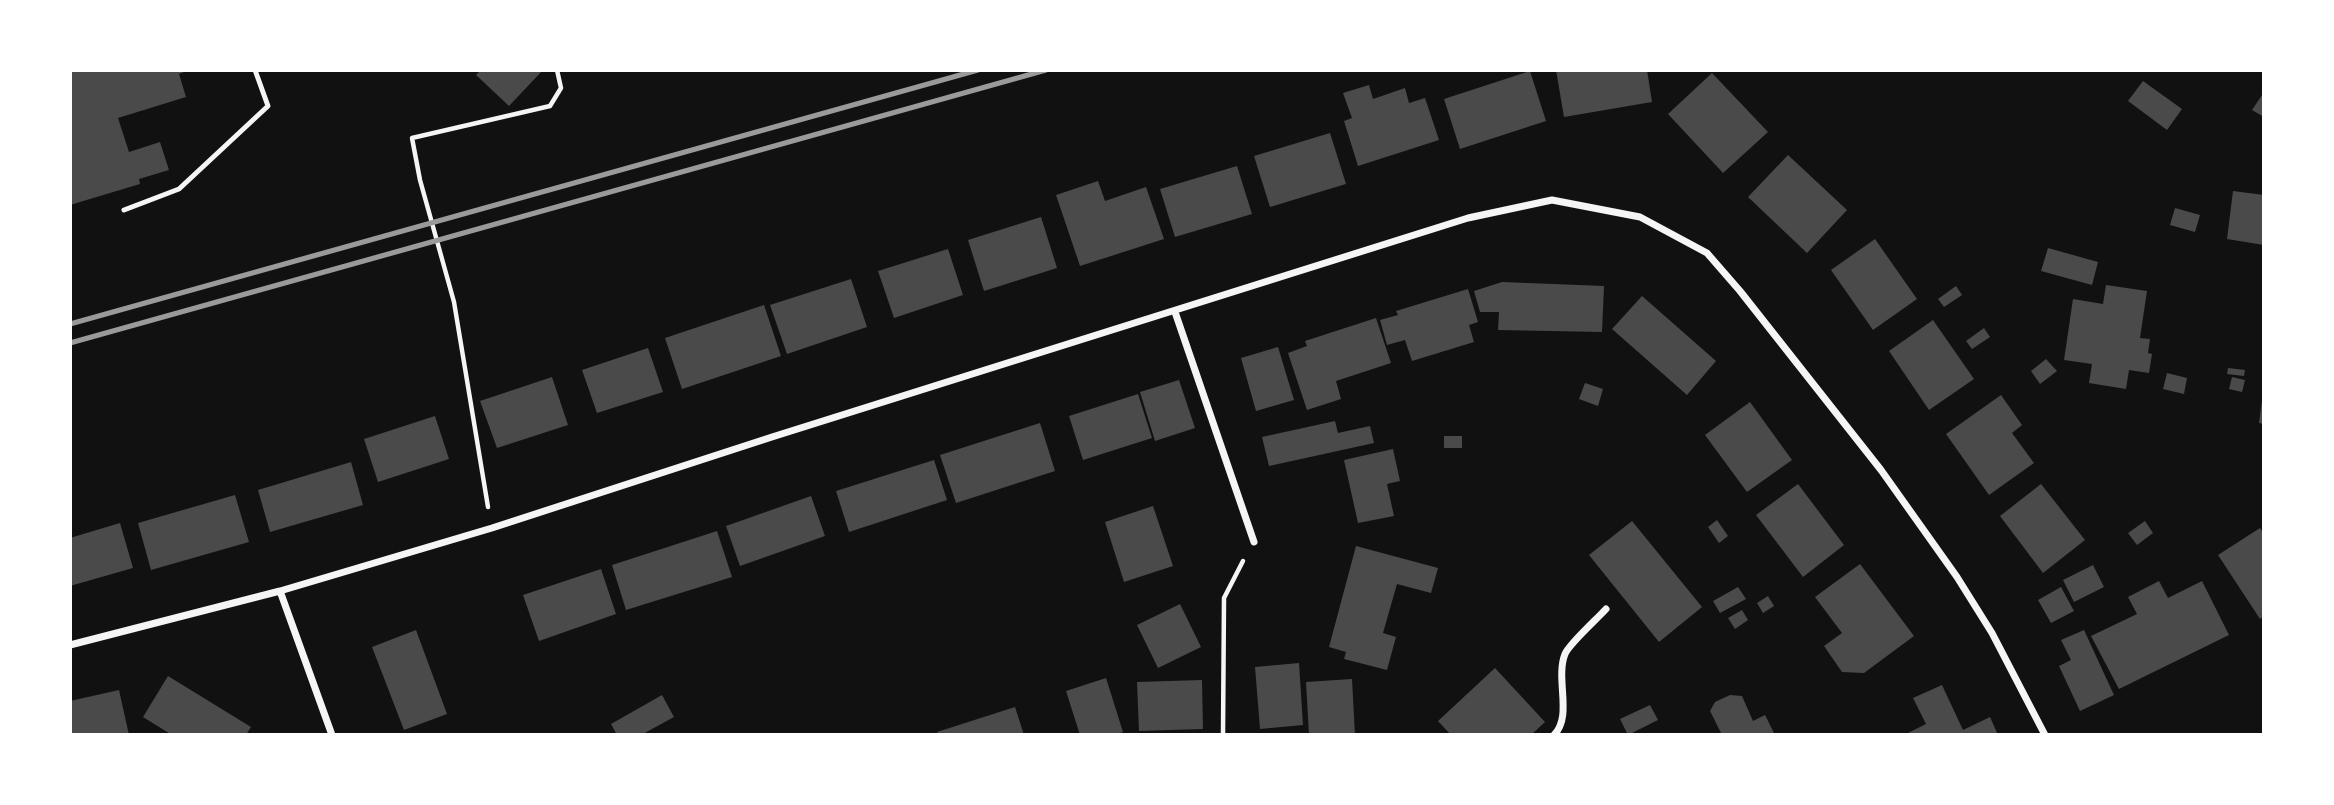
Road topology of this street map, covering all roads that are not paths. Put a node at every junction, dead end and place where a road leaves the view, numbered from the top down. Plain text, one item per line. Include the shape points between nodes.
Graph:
1 (255, 70) edge
2 (124, 210) dead end
3 (1175, 312) junction
4 (1254, 542) road end
5 (280, 591) junction
6 (1606, 609) dead end
7 (70, 645) edge
8 (332, 735) edge
9 (1554, 735) edge
10 (2045, 735) edge

1 - 2 lane via 268,106 179,189
3 - 4 street
3 - 5 street
3 - 10 street via 1468,218 1552,200 1640,217 1707,253 1741,290 1957,576
5 - 7 street
5 - 8 street
6 - 9 street via 1565,653 1561,676 1564,712

